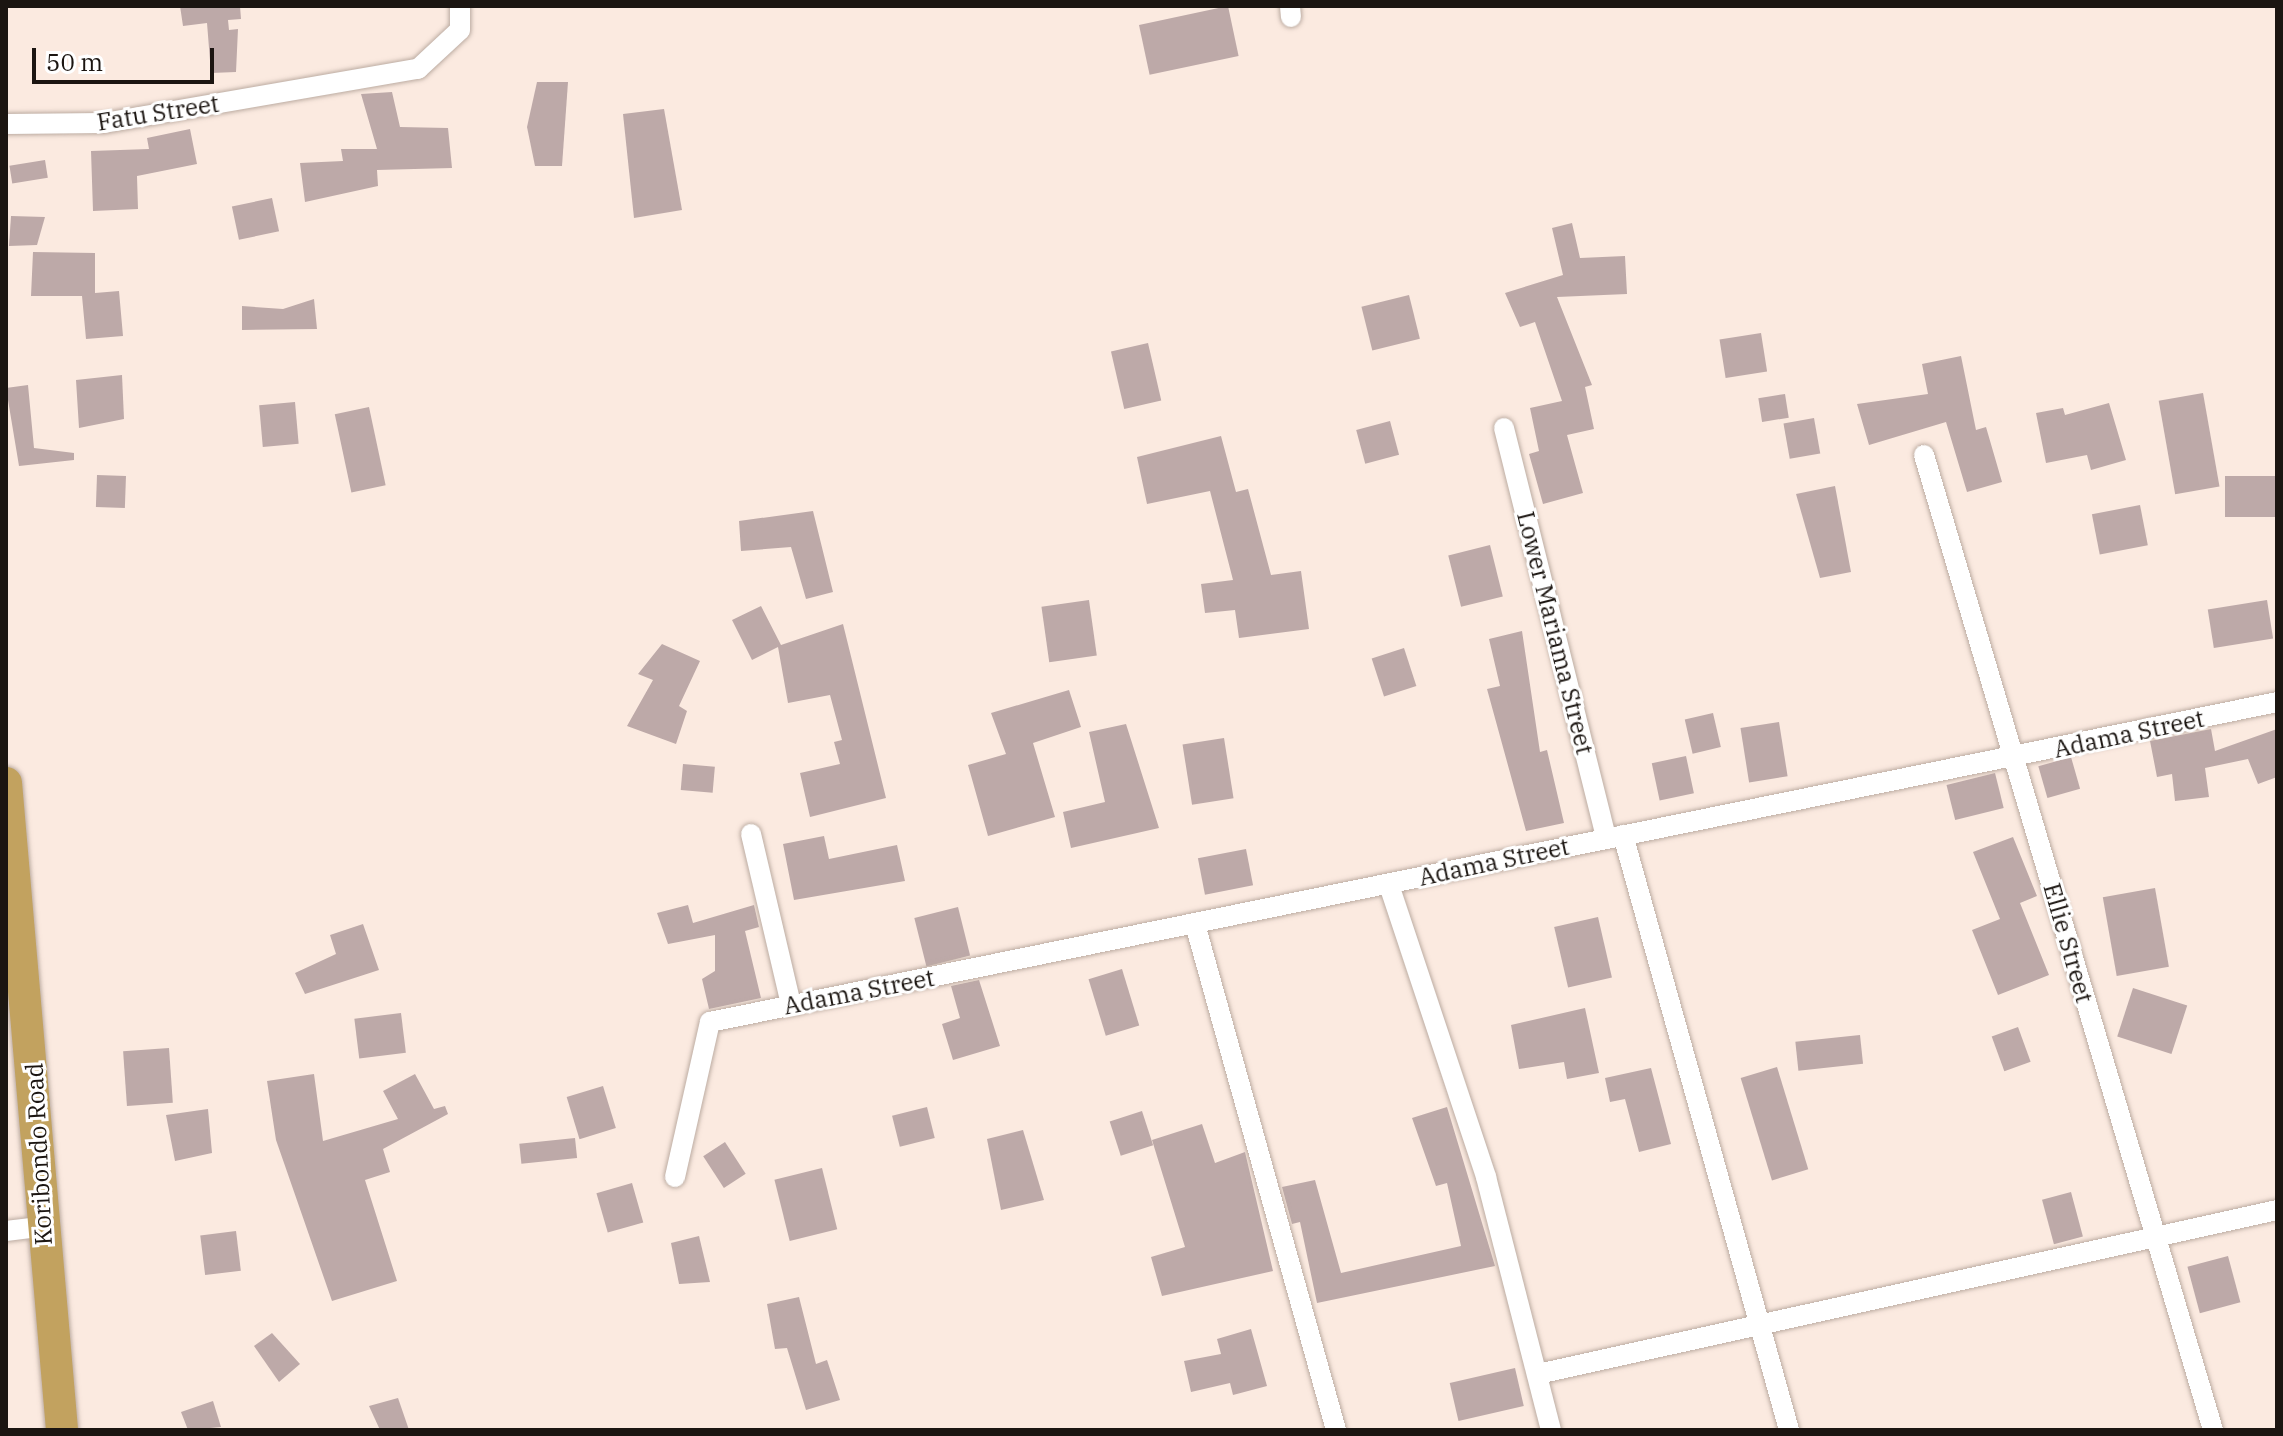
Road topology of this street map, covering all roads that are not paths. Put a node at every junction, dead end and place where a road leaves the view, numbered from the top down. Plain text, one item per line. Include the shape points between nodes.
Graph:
1 (460, 6) edge
2 (6, 124) edge
3 (1504, 428) dead end
4 (1924, 455) dead end
5 (2277, 702) edge
6 (2013, 759) junction
7 (6, 783) edge
8 (751, 834) dead end
9 (1615, 837) junction
10 (1389, 885) junction
11 (1195, 924) junction
12 (791, 1005) junction
13 (675, 1177) dead end
14 (2277, 1210) edge
15 (40, 1227) junction
16 (6, 1231) edge
17 (2155, 1237) junction
18 (1757, 1327) junction
19 (1538, 1374) junction
20 (62, 1430) edge
21 (1336, 1430) edge
22 (1551, 1430) edge
23 (1789, 1430) edge
24 (2213, 1430) edge

1 - 2 street, Fatu Street via 460,30 418,69 104,123
3 - 9 street, Lower Mariama Street
4 - 6 street, Ellie Street
5 - 6 street, Adama Street
6 - 9 street, Adama Street
6 - 17 street, Ellie Street
7 - 15 highway, Koribondo Road via 41,1129
8 - 12 street
9 - 10 street, Adama Street
9 - 18 street, Lower Mariama Street
10 - 11 street, Adama Street
10 - 19 street via 1486,1177
11 - 12 street, Adama Street
11 - 21 street
12 - 13 street, Adama Street via 710,1022
14 - 17 street
15 - 16 street
15 - 20 highway, Koribondo Road
17 - 18 street
17 - 24 street, Ellie Street
18 - 19 street
18 - 23 street, Lower Mariama Street
19 - 22 street

